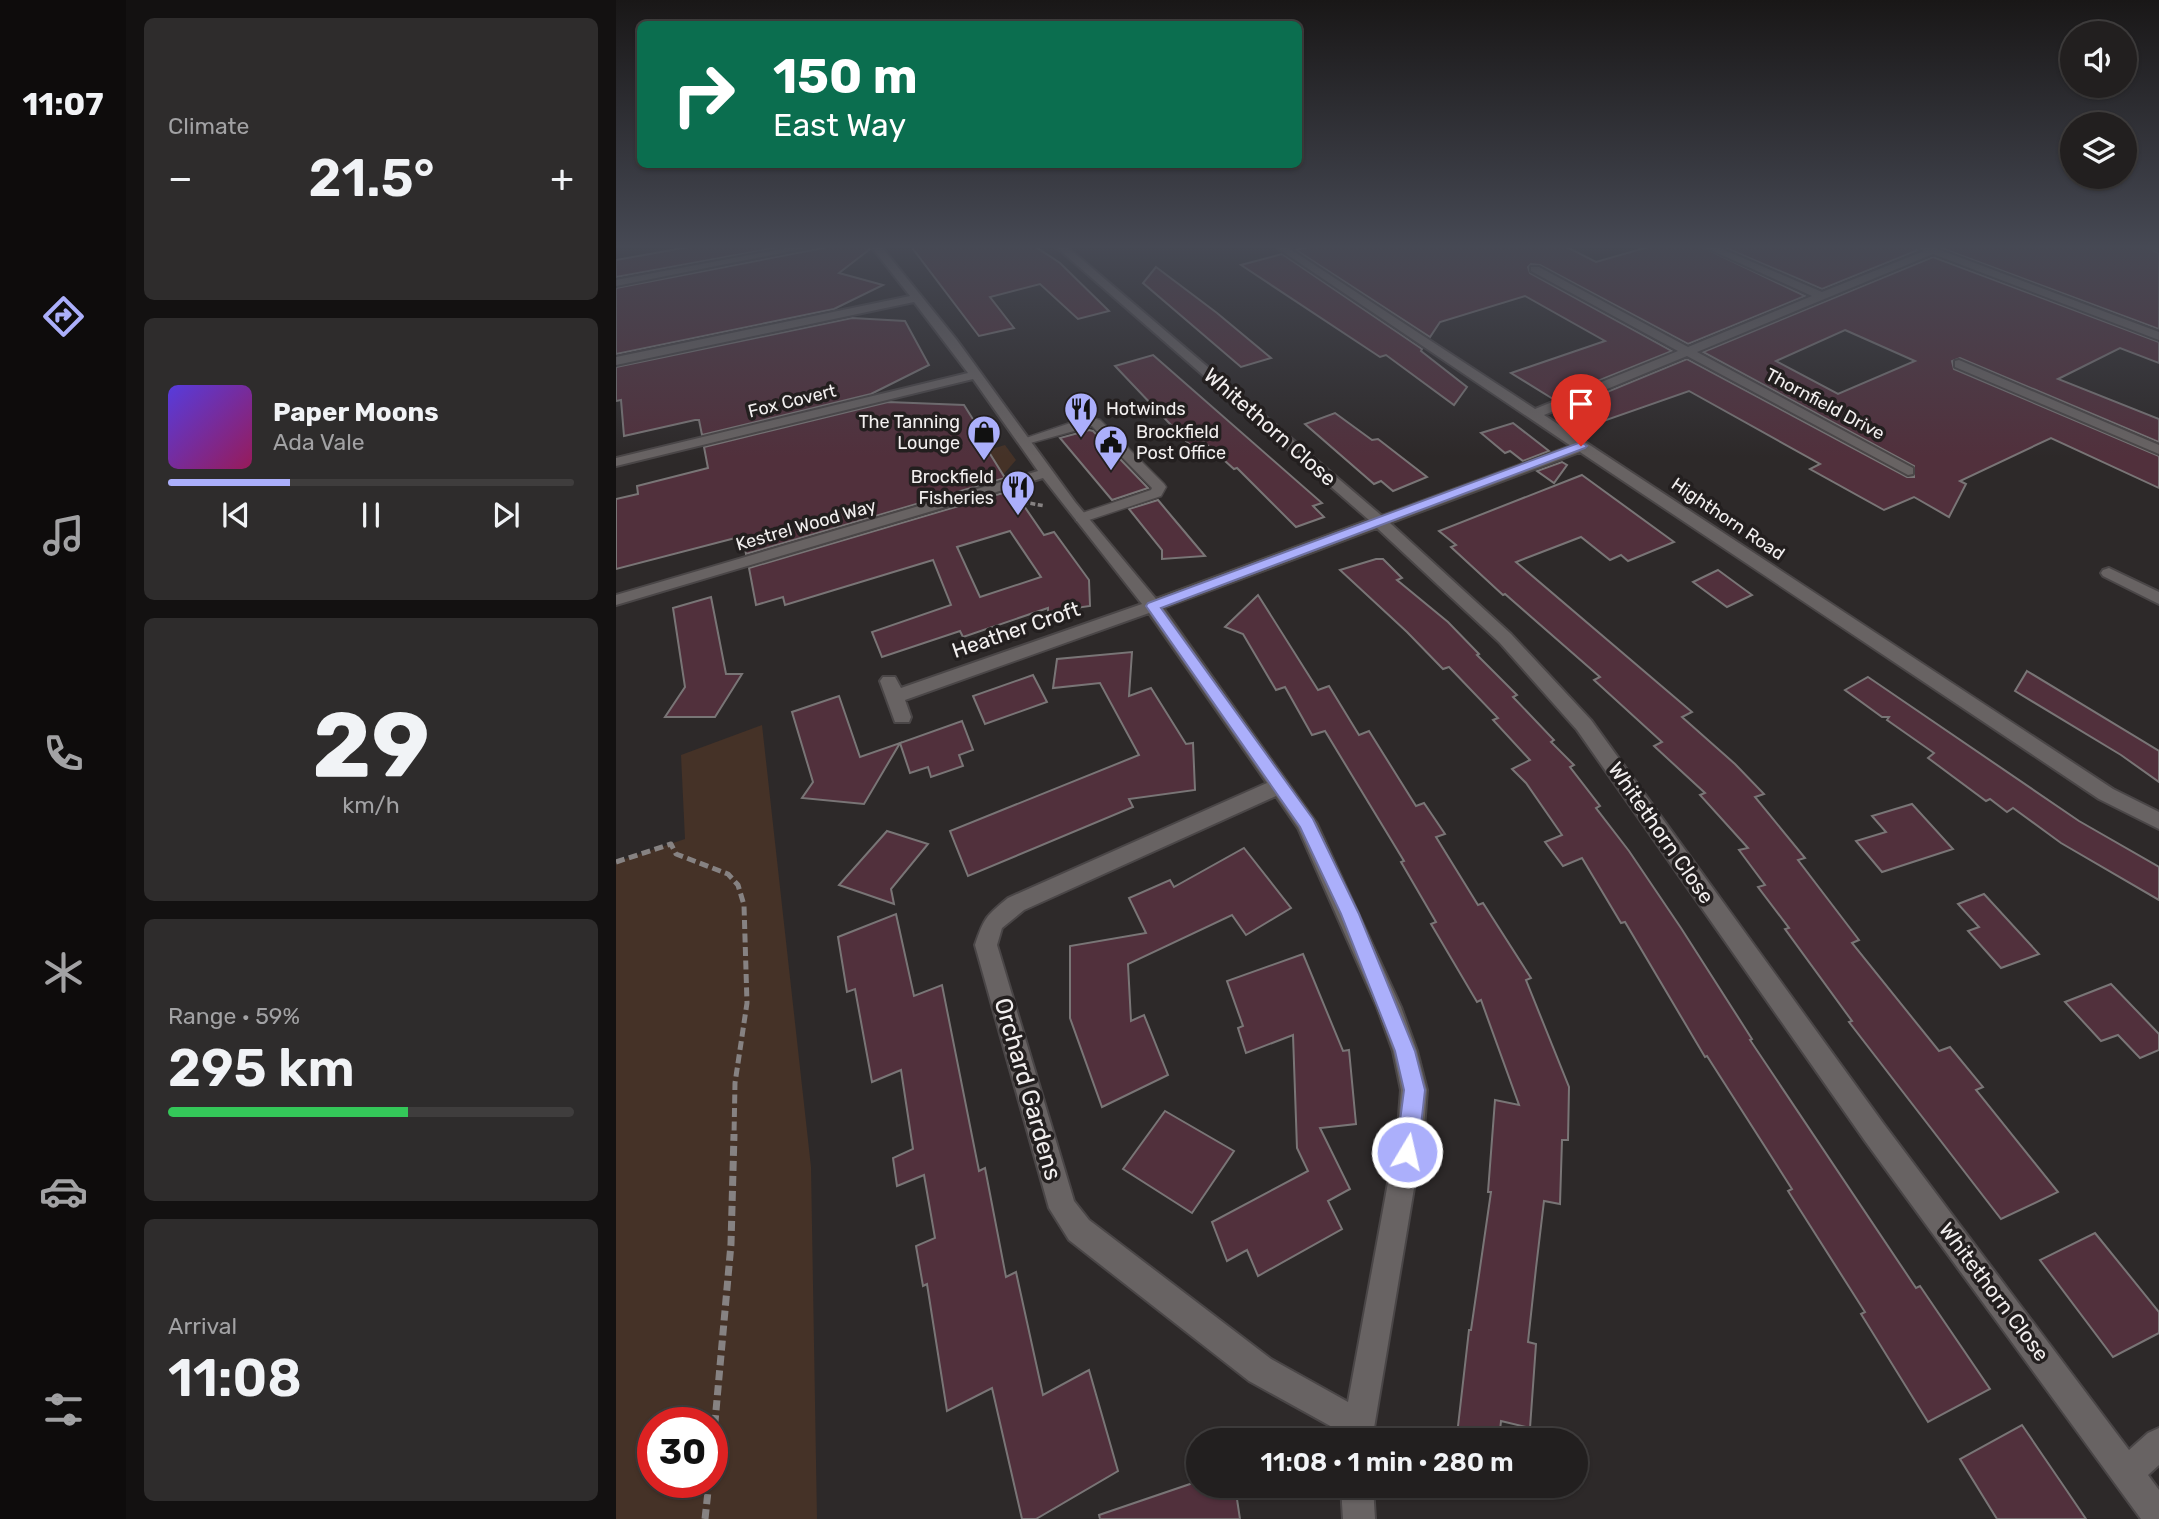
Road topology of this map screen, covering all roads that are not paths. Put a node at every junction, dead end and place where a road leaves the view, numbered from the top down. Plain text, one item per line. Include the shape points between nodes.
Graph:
1 (832, 316) edge
2 (931, 316) edge
3 (1142, 316) edge
4 (1387, 316) edge
5 (1622, 316) edge
6 (1771, 316) edge
7 (2104, 316) edge
8 (2159, 337) edge
9 (1686, 350) junction
10 (616, 361) edge
11 (1958, 365) dead end
12 (975, 374) junction
13 (1535, 414) junction
14 (1023, 441) junction
15 (1581, 446) junction
16 (2159, 450) edge
17 (618, 462) edge
18 (1907, 471) dead end
19 (1046, 473) junction
20 (1076, 511) junction
21 (1379, 521) junction
22 (2109, 573) dead end
23 (2159, 599) edge
24 (616, 600) edge
25 (1153, 606) junction
26 (901, 718) dead end
27 (1280, 786) junction
28 (2159, 821) edge
29 (1350, 1428) edge
30 (1359, 1428) edge
31 (2159, 1444) edge
32 (2128, 1472) junction
33 (1358, 1498) edge
34 (2159, 1517) edge
35 (1359, 1519) edge

1 - 10 street
2 - 12 street
3 - 21 street, Whitethorn Close
4 - 13 street, Highthorn Road
5 - 9 street, Thornfield Drive
6 - 9 street
7 - 8 street
9 - 13 street
9 - 18 street, Thornfield Drive
11 - 16 street
12 - 14 street
12 - 17 street, Fox Covert
13 - 15 street, Highthorn Road
14 - 19 street
14 - 20 lane via 1088,421 1096,423 1159,487 1156,493
15 - 21 street, Heather Croft
15 - 28 street, Highthorn Road via 2106,794
19 - 20 street
19 - 24 street, Kestrel Wood Way
20 - 25 street
21 - 25 street, Heather Croft
21 - 32 street, Whitethorn Close via 1505,638 1584,725 1874,1132
22 - 23 street
25 - 26 street, Heather Croft via 892,689
25 - 27 street
27 - 29 street, Orchard Gardens via 1016,904 993,923 986,945 1063,1208 1079,1230 1260,1370
27 - 30 street via 1307,824 1355,926 1402,1040 1415,1090
31 - 32 street
32 - 34 street, Whitethorn Close
33 - 35 street

